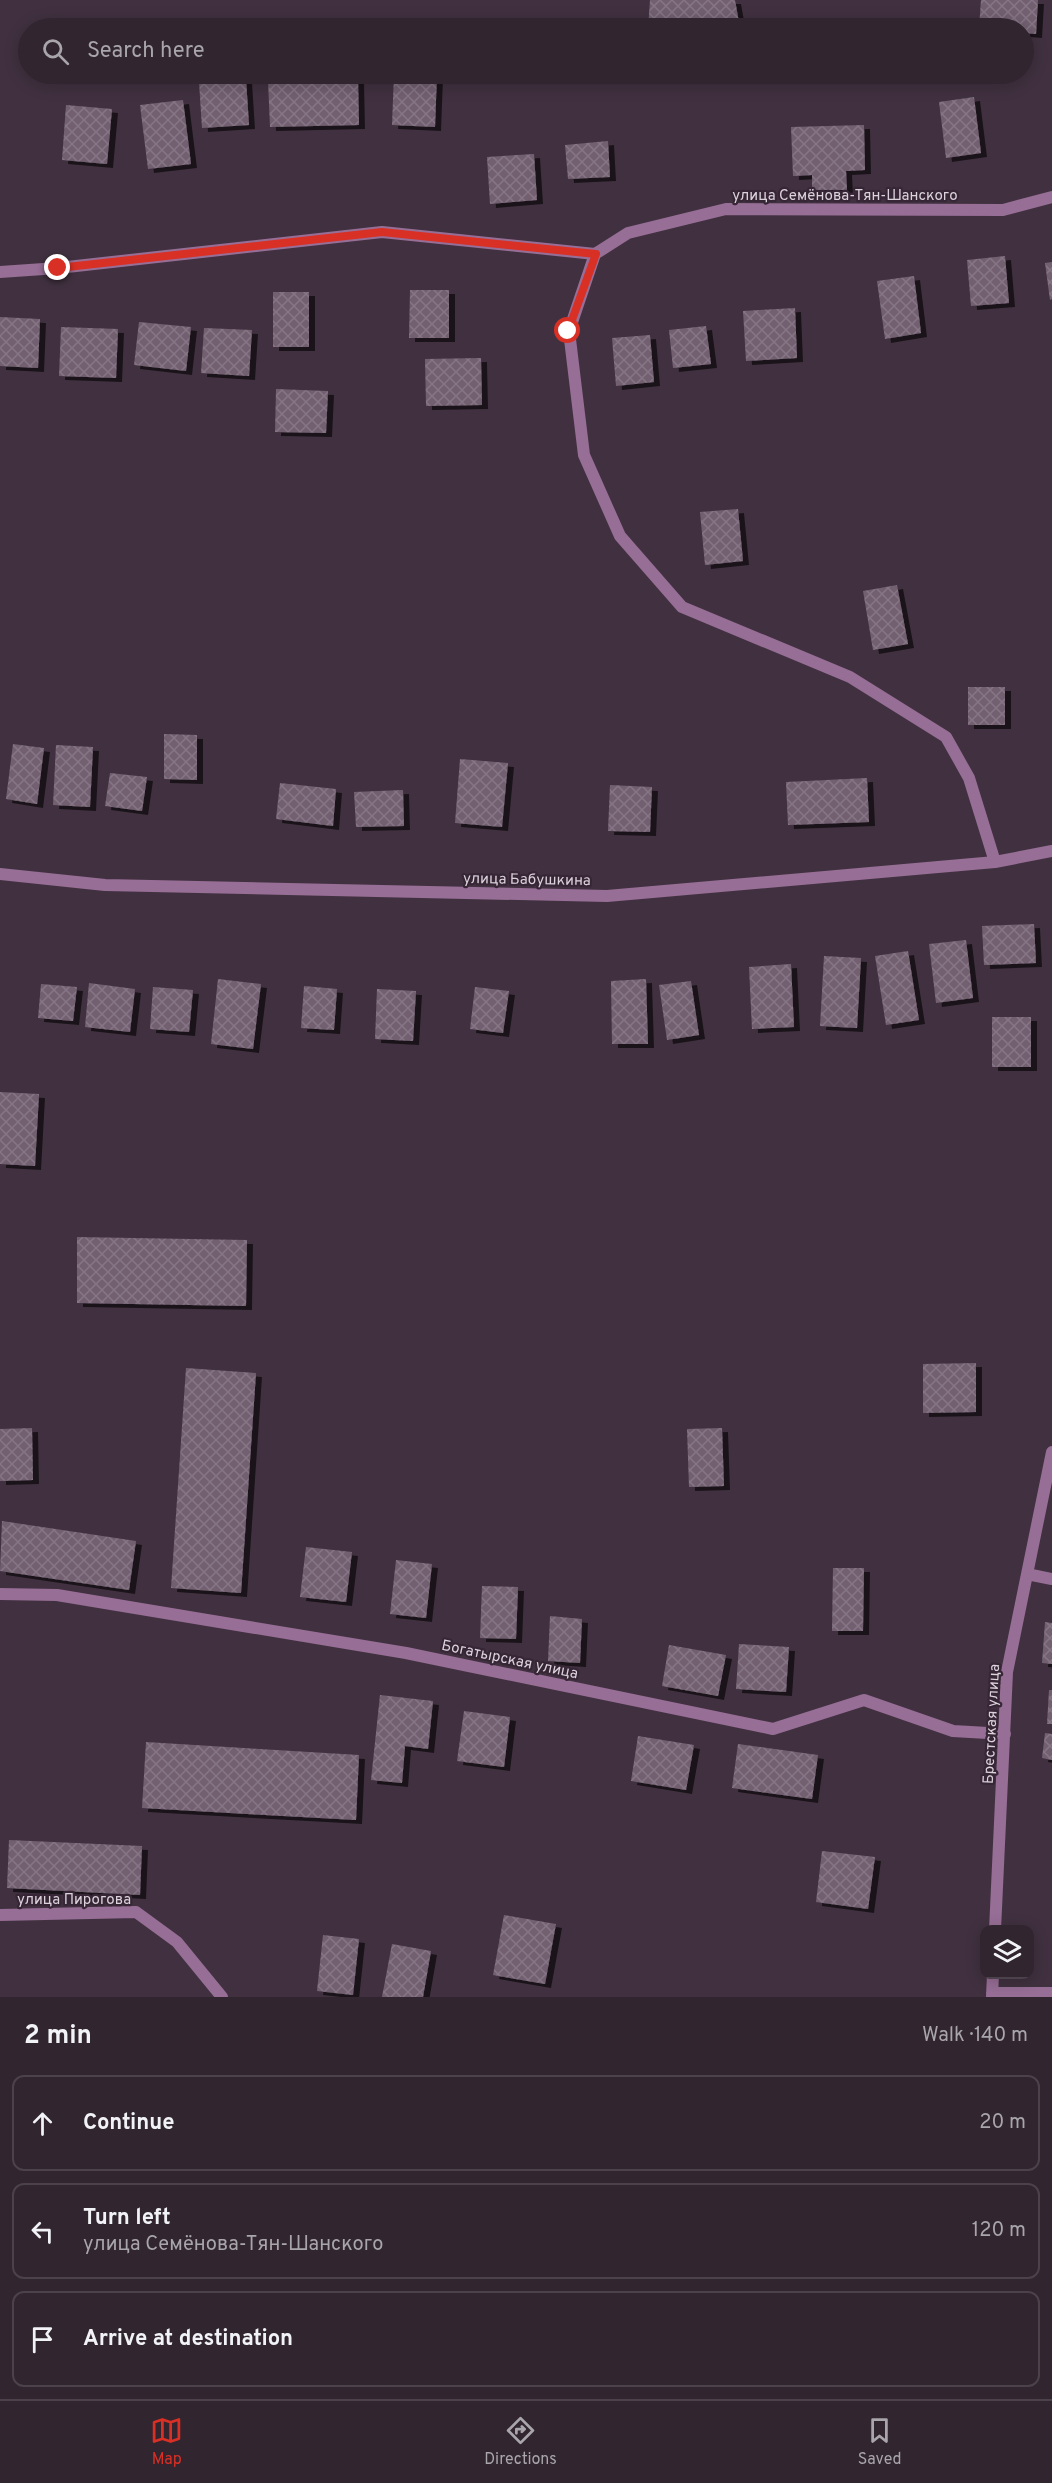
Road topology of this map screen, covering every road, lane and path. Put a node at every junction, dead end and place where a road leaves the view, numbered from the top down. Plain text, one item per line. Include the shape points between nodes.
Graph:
1 (1052, 197) edge
2 (596, 254) junction
3 (0, 272) edge
4 (1052, 851) edge
5 (995, 862) junction
6 (0, 874) edge
7 (1052, 1452) edge
8 (1027, 1574) junction
9 (1052, 1579) edge
10 (0, 1594) edge
11 (1005, 1734) junction
12 (0, 1915) edge
13 (995, 1925) edge
14 (993, 1979) edge
15 (1052, 1994) edge
16 (992, 1995) edge
17 (222, 1997) edge

1 - 2 street, улица Семёнова-Тян-Шанского via 1003,210 726,209 628,233
2 - 3 street via 382,232
2 - 5 street via 568,331 584,455 620,536 682,607 850,677 946,737 969,778
4 - 5 street, улица Бабушкина
5 - 6 street, улица Бабушкина via 607,896 105,885
7 - 8 street, Брестская улица
8 - 9 street
8 - 11 street, Брестская улица via 1007,1672
10 - 11 street, Богатырская улица via 57,1595 406,1653 772,1729 864,1700 953,1731
11 - 13 street, Брестская улица
12 - 17 street, улица Пирогова via 136,1912 177,1942
14 - 16 street
15 - 16 street

